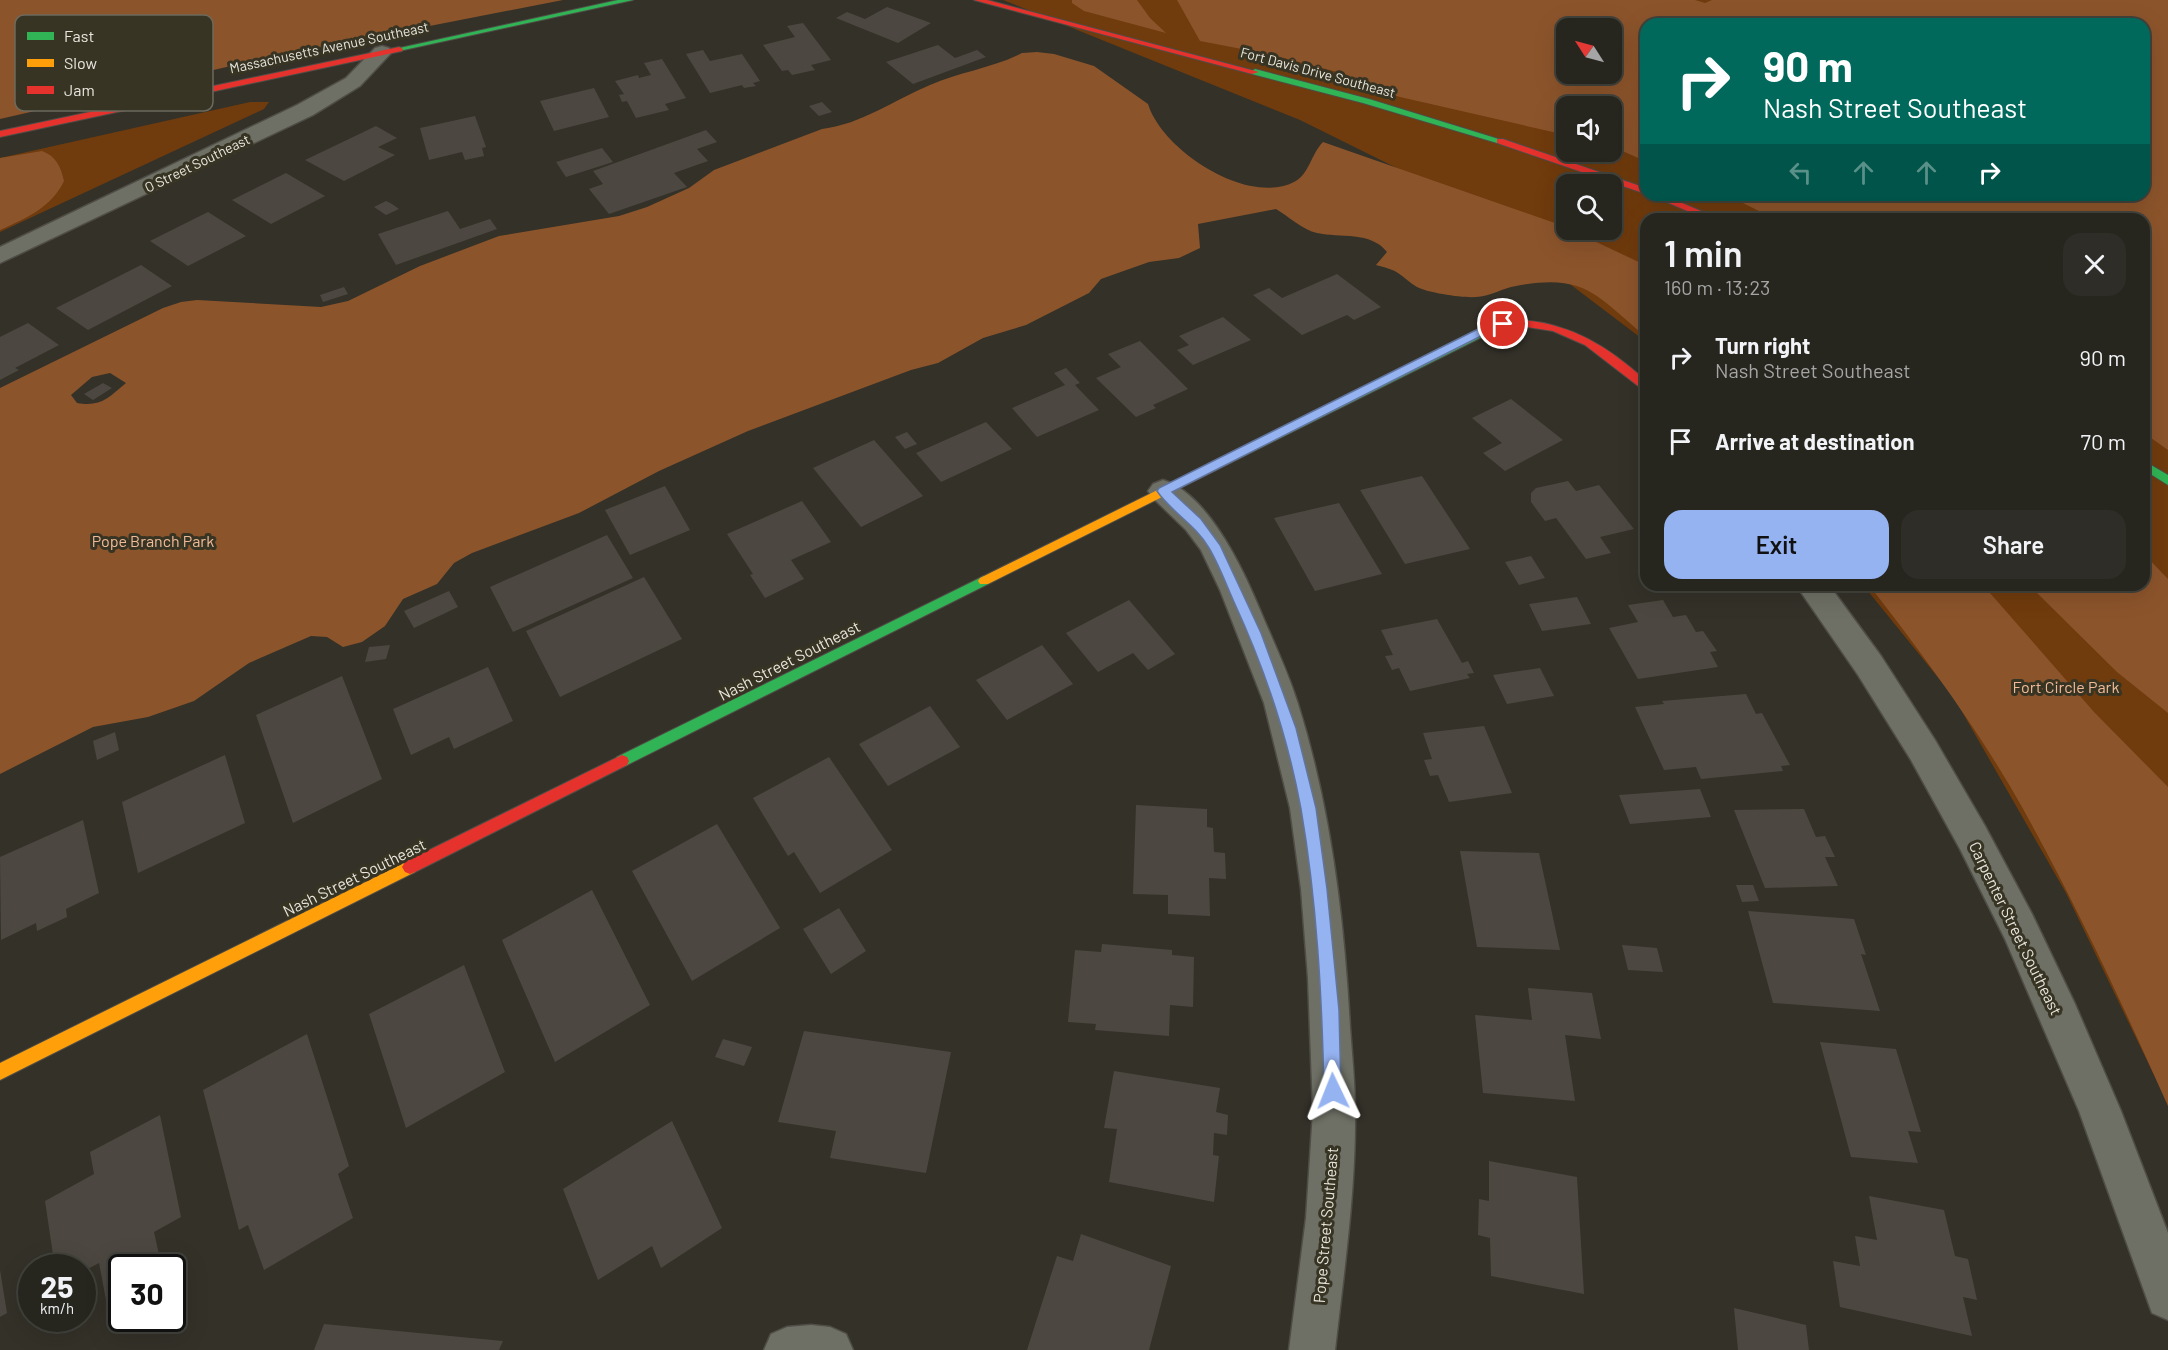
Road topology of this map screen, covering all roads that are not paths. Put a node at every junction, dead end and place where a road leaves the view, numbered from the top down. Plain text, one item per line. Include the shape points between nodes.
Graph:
1 (629, 0) edge
2 (978, 0) edge
3 (382, 52) junction
4 (213, 88) edge
5 (107, 111) edge
6 (0, 134) edge
7 (1640, 189) edge
8 (1670, 201) edge
9 (1700, 213) edge
10 (0, 256) edge
11 (1640, 382) edge
12 (2150, 469) edge
13 (2168, 481) edge
14 (1163, 491) junction
15 (1816, 591) edge
16 (0, 1072) edge
17 (2168, 1298) edge
18 (787, 1350) edge
19 (830, 1350) edge
20 (1312, 1350) edge

1 - 3 street, Massachusetts Avenue Southeast
2 - 7 street, Fort Davis Drive Southeast via 1366,101 1507,143
3 - 4 street, Massachusetts Avenue Southeast
3 - 10 street, O Street Southeast via 353,82 305,110
5 - 6 street, Massachusetts Avenue Southeast
8 - 9 street
11 - 14 street, Nash Street Southeast via 1598,346 1577,334 1545,323 1517,322 1491,327
12 - 13 street
14 - 16 street, Nash Street Southeast
14 - 20 street, Pope Street Southeast via 1197,522 1214,545 1236,591 1281,703 1308,808 1328,978 1334,1111 1328,1218
15 - 17 street, Carpenter Street Southeast via 1900,713 1959,814 2018,928 2106,1125
18 - 19 street

